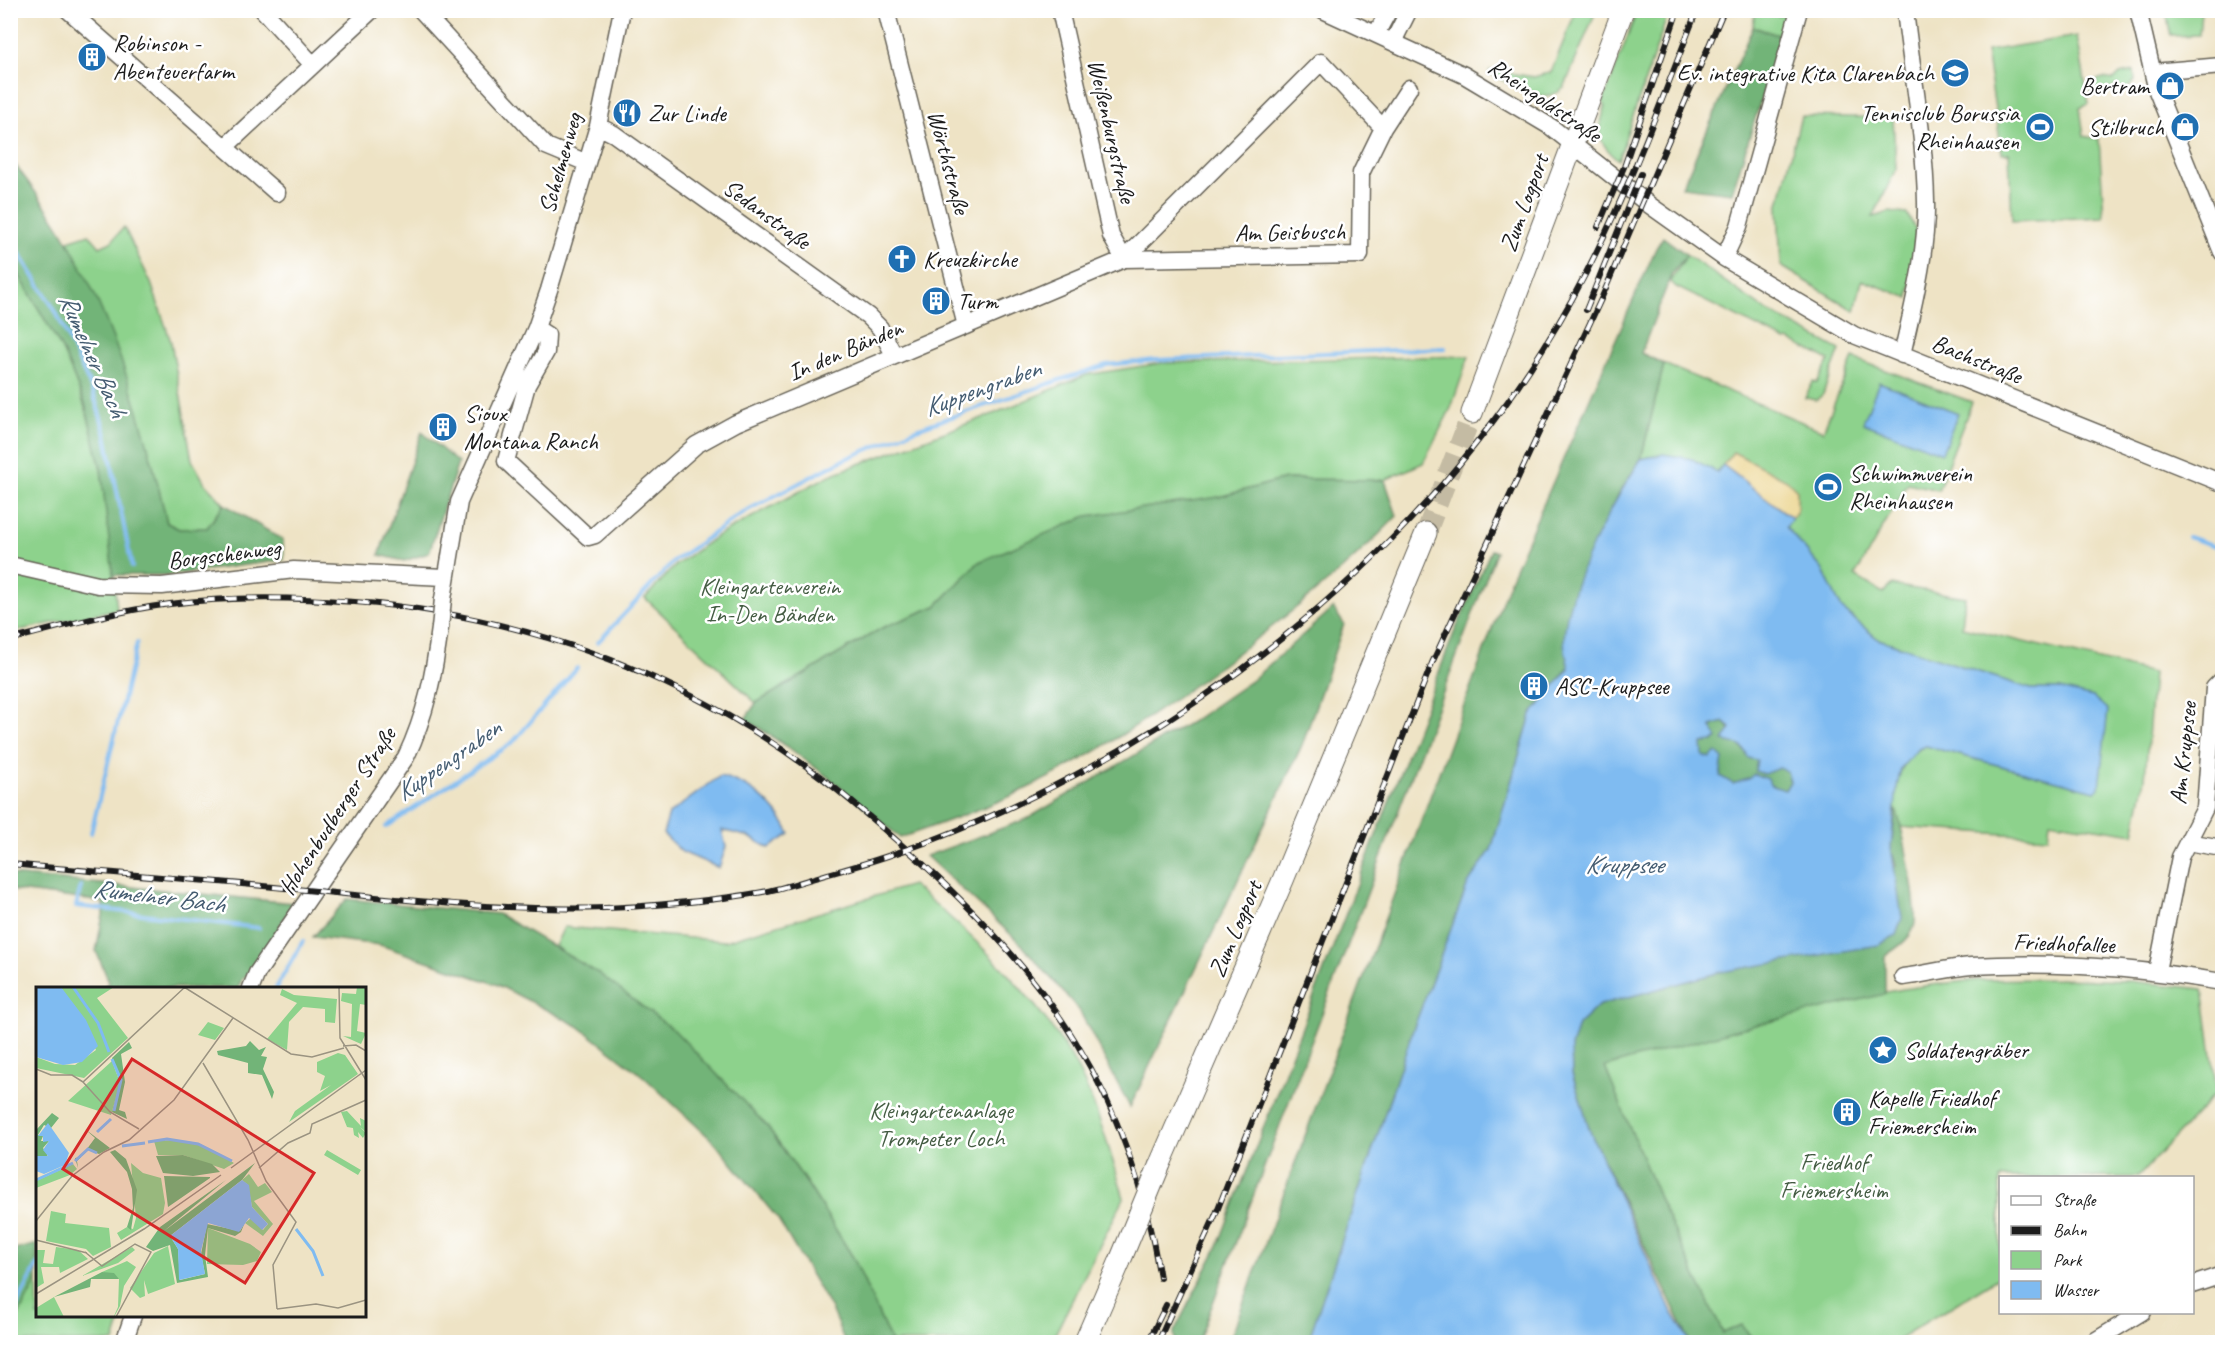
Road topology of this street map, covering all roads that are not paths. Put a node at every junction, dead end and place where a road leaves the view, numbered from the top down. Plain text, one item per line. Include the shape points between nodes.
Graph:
1 (68, 10) edge
2 (263, 10) edge
3 (372, 10) edge
4 (421, 10) edge
5 (621, 10) edge
6 (886, 10) edge
7 (1060, 10) edge
8 (1323, 10) edge
9 (1389, 10) edge
10 (1409, 10) edge
11 (1623, 10) edge
12 (1799, 10) edge
13 (1905, 10) edge
14 (2138, 10) edge
15 (1376, 34) junction
16 (1393, 42) junction
17 (313, 65) junction
18 (2223, 66) edge
19 (2152, 72) junction
20 (1409, 88) dead end
21 (598, 126) junction
22 (1383, 128) junction
23 (1573, 144) junction
24 (225, 147) junction
25 (587, 163) junction
26 (278, 193) dead end
27 (2223, 252) edge
28 (1724, 258) junction
29 (1124, 259) junction
30 (966, 326) junction
31 (536, 328) junction
32 (894, 355) junction
33 (1902, 355) junction
34 (1472, 413) tunnel mouth
35 (2223, 483) edge
36 (1426, 533) tunnel mouth
37 (10, 565) edge
38 (446, 576) junction
39 (2223, 680) edge
40 (2188, 842) junction
41 (2223, 848) edge
42 (2157, 971) junction
43 (1903, 977) dead end
44 (2223, 982) edge
45 (251, 987) edge
46 (2223, 1275) edge
47 (2194, 1285) edge
48 (2139, 1314) edge
49 (133, 1317) edge
50 (124, 1342) edge
51 (1085, 1342) edge
52 (2093, 1342) edge

1 - 24 street
2 - 17 street
3 - 17 street
4 - 25 street via 546,146
5 - 21 street, Schelmenweg
6 - 30 street, Wörthstraße
7 - 29 street, Weißenburgstraße via 1111,236
8 - 15 street, Rheingoldstraße
9 - 15 street
10 - 16 street
11 - 23 main road, Zum Logport
12 - 28 street via 1739,226
13 - 33 street via 1924,157 1926,204 1921,271
14 - 19 street
15 - 16 street, Rheingoldstraße
16 - 23 street, Rheingoldstraße via 1464,75
17 - 24 street
18 - 19 street
19 - 27 street
20 - 22 street, Am Geisbusch
21 - 25 street, Schelmenweg
21 - 32 street, Sedanstraße via 868,316 880,328
22 - 29 street, Am Geisbusch via 1361,173 1360,255
22 - 29 street, In den Bänden via 1322,62
23 - 28 street, Rheingoldstraße
23 - 34 main road, Zum Logport
24 - 26 street
25 - 31 street, Schelmenweg
28 - 33 street, Bachstraße via 1854,335
29 - 30 street, In den Bänden
30 - 32 street, In den Bänden
31 - 32 street, In den Bänden via 547,335 546,352 527,385 506,461 588,537 595,536 696,445 736,423
31 - 38 street, Schelmenweg via 459,502
33 - 35 street, Bachstraße
36 - 51 main road, Zum Logport, bridge via 1283,880
37 - 38 street, Borgschenweg via 98,585 162,586 294,570
38 - 45 street, Hohenbudberger Straße, bridge via 427,705 420,728 406,757
39 - 40 street, Am Kruppsee via 2214,688 2205,808
40 - 41 street
40 - 42 street, Am Kruppsee via 2180,856
42 - 43 street, Friedhofallee via 2025,964 1968,966
42 - 44 street, Friedhofallee
46 - 47 street
48 - 52 street
49 - 50 street

